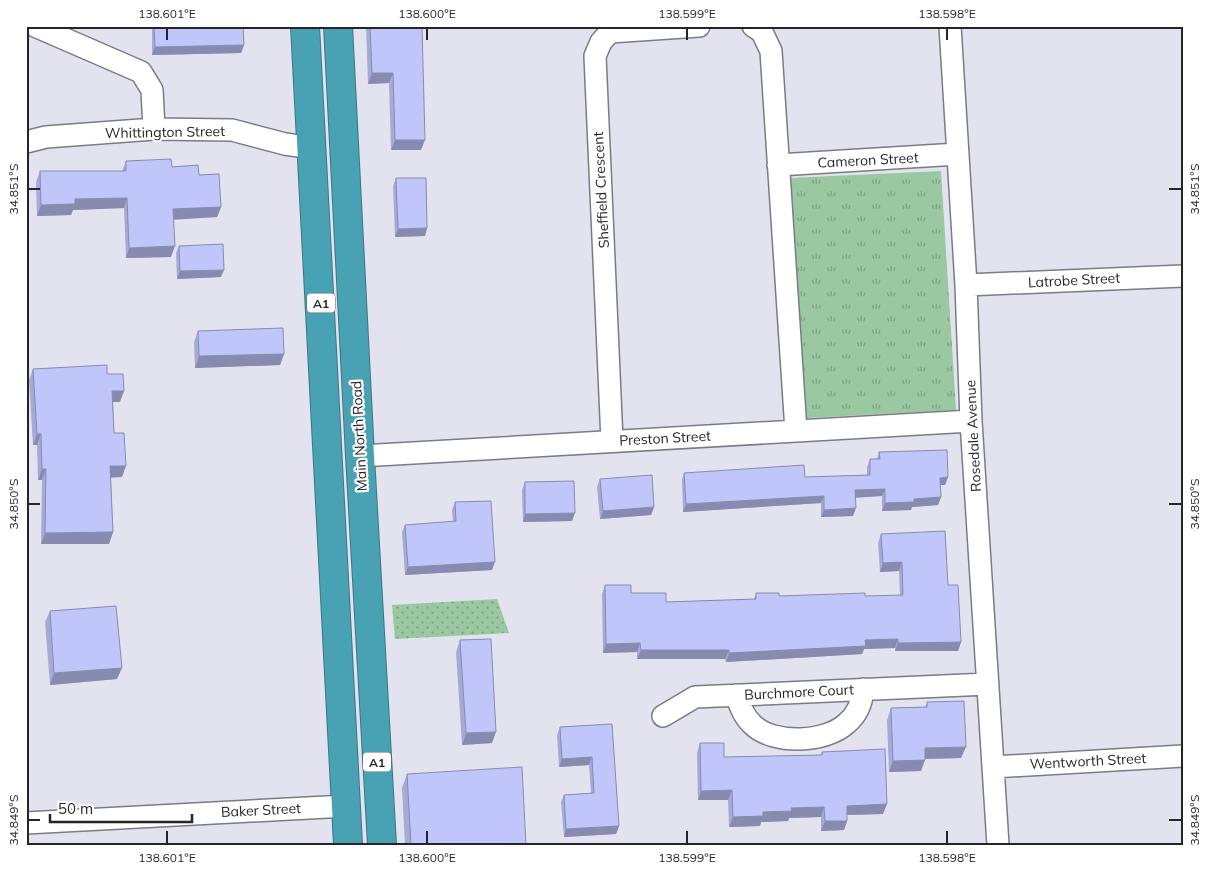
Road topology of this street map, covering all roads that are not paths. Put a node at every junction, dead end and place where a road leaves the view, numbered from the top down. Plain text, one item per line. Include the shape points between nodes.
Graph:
1 (36, 26) edge
2 (305, 26) edge
3 (338, 26) edge
4 (699, 26) edge
5 (950, 26) edge
6 (756, 27) edge
7 (154, 129) junction
8 (33, 137) edge
9 (346, 146) junction
10 (313, 148) junction
11 (958, 154) junction
12 (778, 165) junction
13 (1183, 276) edge
14 (966, 285) junction
15 (971, 421) junction
16 (796, 431) junction
17 (612, 441) junction
18 (360, 456) junction
19 (329, 458) junction
20 (988, 684) junction
21 (863, 689) junction
22 (736, 695) junction
23 (663, 716) dead end
24 (1183, 756) edge
25 (994, 767) junction
26 (346, 806) junction
27 (26, 824) edge
28 (348, 845) edge
29 (382, 845) edge
30 (998, 845) edge

1 - 7 street via 141,72 152,90
2 - 10 highway, A1
3 - 9 highway, Main North Road / A1
4 - 17 street, Sheffield Crescent via 610,32 595,56
5 - 11 street, Rosedale Avenue
6 - 12 street via 771,51
7 - 8 street, Whittington Street
7 - 10 street, Whittington Street via 232,130
9 - 10 highway
9 - 18 highway, Main North Road / A1
10 - 19 highway, A1
11 - 12 street, Cameron Street
11 - 14 street, Rosedale Avenue
12 - 16 street
13 - 14 street, Latrobe Street
14 - 15 street, Rosedale Avenue
15 - 16 street, Preston Street
15 - 20 street, Rosedale Avenue
16 - 17 street, Preston Street
17 - 18 street, Preston Street
18 - 19 highway
18 - 29 highway, Main North Road / A1
19 - 26 highway, A1
20 - 21 street, Burchmore Court
20 - 25 street, Rosedale Avenue
21 - 22 street, Burchmore Court
21 - 22 street, Burchmore Court via 859,708 846,724 836,731 808,737 774,737 763,732 747,718
22 - 23 street, Burchmore Court via 695,697
24 - 25 street, Wentworth Street
25 - 30 street, Rosedale Avenue
26 - 27 street, Baker Street
26 - 28 highway, A1

